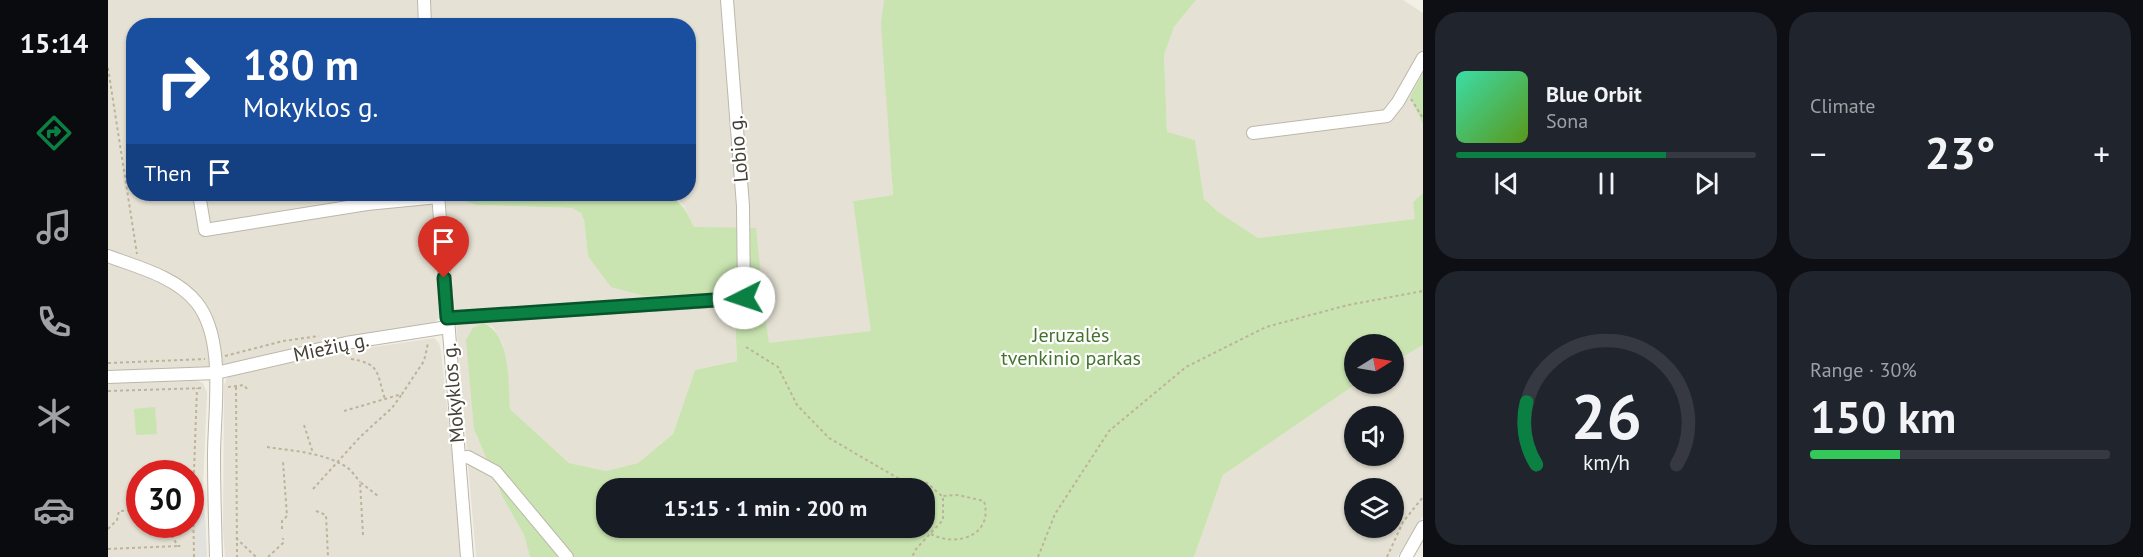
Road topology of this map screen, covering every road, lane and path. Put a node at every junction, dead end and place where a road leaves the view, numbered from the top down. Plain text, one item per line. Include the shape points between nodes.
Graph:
1 (424, 0) edge
2 (727, 0) edge
3 (425, 18) edge
4 (1423, 58) edge
5 (108, 68) edge
6 (1405, 89) junction
7 (1423, 118) edge
8 (1253, 133) dead end
9 (126, 180) edge
10 (129, 201) edge
11 (200, 201) edge
12 (391, 201) edge
13 (438, 201) edge
14 (108, 256) edge
15 (140, 268) junction
16 (1423, 291) edge
17 (744, 298) joint
18 (447, 323) junction
19 (324, 336) dead end
20 (429, 336) dead end
21 (746, 347) dead end
22 (216, 358) junction
23 (351, 359) dead end
24 (108, 363) edge
25 (216, 373) junction
26 (108, 377) edge
27 (236, 387) junction
28 (197, 388) junction
29 (215, 388) junction
30 (247, 389) dead end
31 (108, 391) edge
32 (402, 394) junction
33 (385, 399) junction
34 (344, 411) dead end
35 (304, 425) dead end
36 (267, 447) dead end
37 (313, 453) junction
38 (459, 458) junction
39 (283, 462) dead end
40 (339, 463) junction
41 (360, 482) junction
42 (313, 489) dead end
43 (378, 496) dead end
44 (942, 496) junction
45 (1423, 497) edge
46 (126, 511) edge
47 (316, 511) dead end
48 (1423, 527) edge
49 (108, 529) edge
50 (282, 529) dead end
51 (935, 529) edge
52 (935, 534) edge
53 (363, 535) dead end
54 (174, 538) edge
55 (236, 538) junction
56 (283, 538) dead end
57 (926, 538) edge
58 (108, 549) edge
59 (274, 555) edge
60 (194, 557) edge
61 (216, 557) edge
62 (237, 557) edge
63 (256, 557) edge
64 (268, 557) edge
65 (328, 557) edge
66 (467, 557) edge
67 (567, 557) edge
68 (912, 557) edge
69 (1038, 557) edge
70 (1388, 557) edge
71 (1406, 557) edge

1 - 3 street
2 - 17 street, Lobio g. via 743,206
4 - 6 street
5 - 9 path
6 - 7 path
6 - 8 street via 1387,116
10 - 15 path
11 - 12 street via 205,230
13 - 18 street, Mokyklos g.
14 - 15 street
15 - 22 street via 167,280 197,302 211,331
16 - 69 path via 1348,305 1266,327 1186,367 1109,430 1055,514
17 - 18 street, Miežių g.
18 - 25 street, Miežių g.
18 - 38 street, Mokyklos g.
19 - 22 path via 283,341
20 - 32 path via 424,361
21 - 44 path via 778,368 797,405 829,438 901,480 927,483
22 - 24 path
22 - 25 street
23 - 33 path via 374,366
25 - 26 street, Miežių g.
25 - 29 street
27 - 29 path
27 - 30 path via 244,385
27 - 55 path
28 - 29 path
28 - 31 path
28 - 60 path
29 - 61 street
32 - 33 path
32 - 40 path
33 - 34 path
35 - 37 path
36 - 37 path
37 - 40 path
38 - 66 street, Mokyklos g.
38 - 67 street via 468,457 496,472
39 - 50 path via 287,516
40 - 41 path
40 - 42 path
41 - 43 path
41 - 53 path
44 - 51 path via 943,520
44 - 52 path via 984,501 987,512 973,536 953,541
45 - 70 path via 1403,522
46 - 49 path via 119,511
47 - 65 path via 326,514
48 - 71 street
54 - 58 path via 180,546
55 - 62 path
55 - 63 path
56 - 59 path
57 - 68 path
59 - 64 path

